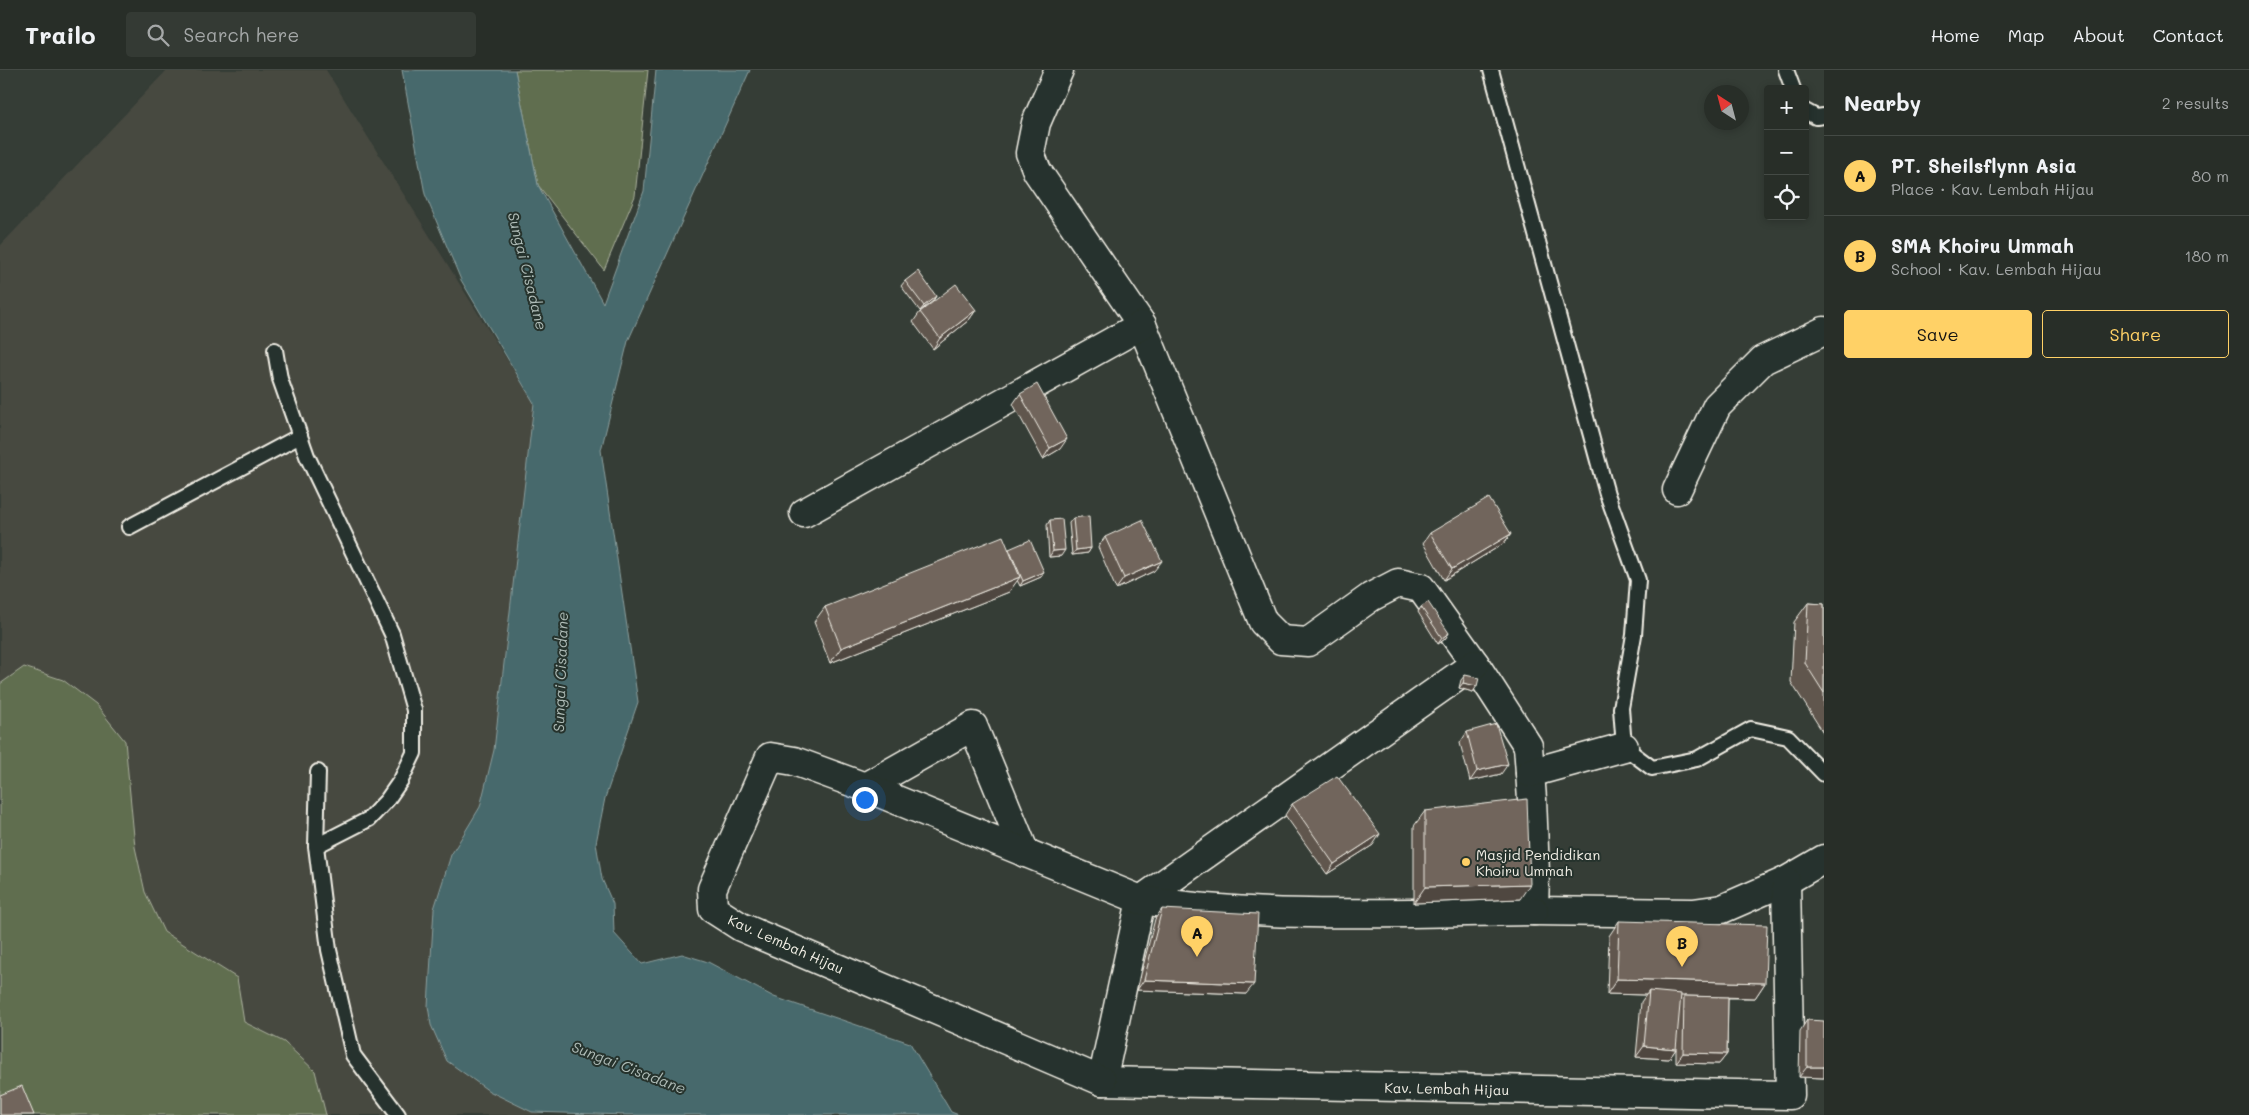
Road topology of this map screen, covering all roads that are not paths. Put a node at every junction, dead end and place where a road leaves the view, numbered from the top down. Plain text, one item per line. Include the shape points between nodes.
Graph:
1 (1059, 70) edge
2 (1492, 70) edge
3 (1786, 70) edge
4 (1792, 85) edge
5 (1809, 114) edge
6 (1824, 116) edge
7 (1142, 325) junction
8 (1824, 331) edge
9 (275, 350) dead end
10 (300, 436) junction
11 (1677, 490) dead end
12 (804, 513) dead end
13 (130, 527) dead end
14 (1476, 664) junction
15 (1624, 747) junction
16 (318, 772) dead end
17 (1530, 773) junction
18 (1824, 774) edge
19 (865, 787) junction
20 (316, 846) junction
21 (1025, 853) junction
22 (1824, 859) edge
23 (1786, 881) junction
24 (1140, 900) junction
25 (1534, 911) junction
26 (1102, 1081) junction
27 (398, 1115) edge

1 - 7 street via 1036,123 1030,153 1037,171
2 - 15 lane via 1607,494 1638,580 1634,635 1621,708
3 - 4 lane
5 - 6 lane via 1816,118
7 - 12 street
7 - 14 street via 1263,622 1281,640 1308,642 1398,582 1421,588
8 - 11 street via 1763,360 1717,406
9 - 10 lane via 280,379
10 - 13 lane
10 - 20 lane via 306,456 392,634 414,710 414,753 387,800 369,819
14 - 17 street via 1528,746
14 - 24 street
15 - 17 street
15 - 18 lane via 1652,768 1696,759 1752,729 1788,737
16 - 20 lane
17 - 25 street
19 - 21 street, Kav. Lembah Hijau
19 - 21 street via 973,726
19 - 26 street, Kav. Lembah Hijau via 794,761 770,758 712,889 713,910 741,927
20 - 27 lane via 329,950 353,1055
21 - 24 street, Kav. Lembah Hijau
22 - 23 street, Kav. Lembah Hijau
23 - 25 street, Kav. Lembah Hijau via 1722,909 1693,913
23 - 26 street, Kav. Lembah Hijau via 1790,1095
24 - 25 street, Kav. Lembah Hijau via 1179,906 1280,912
24 - 26 street

